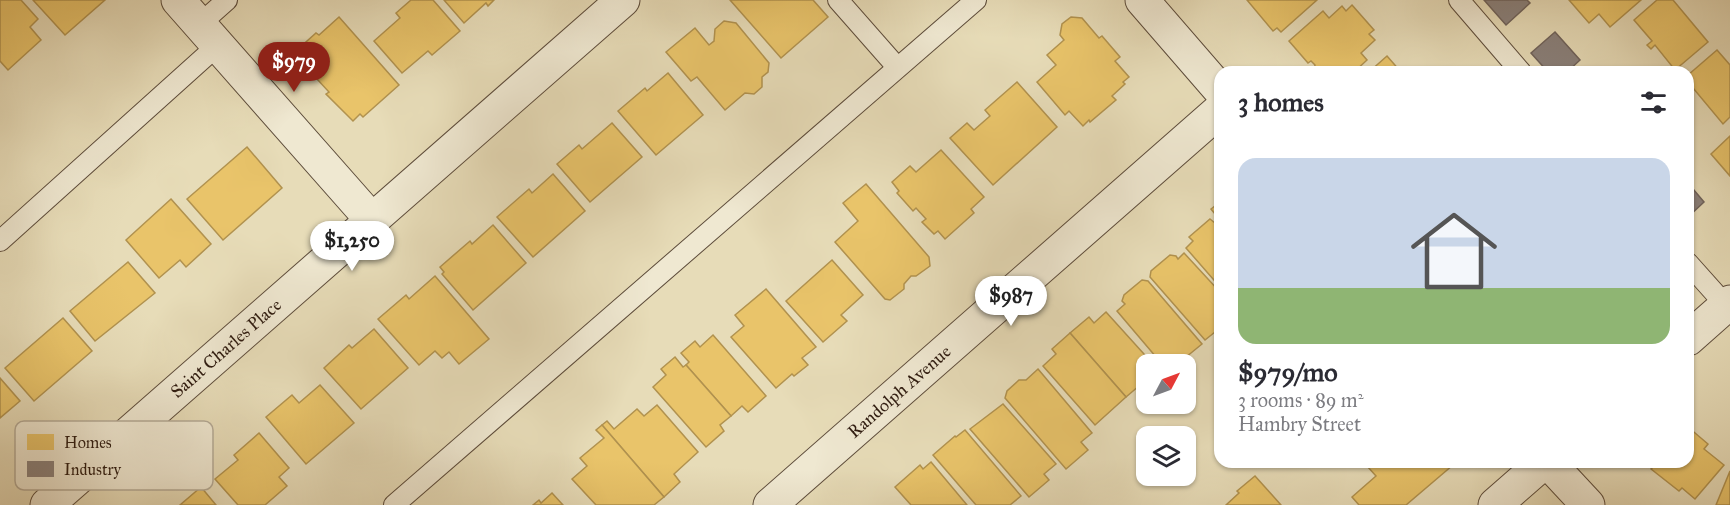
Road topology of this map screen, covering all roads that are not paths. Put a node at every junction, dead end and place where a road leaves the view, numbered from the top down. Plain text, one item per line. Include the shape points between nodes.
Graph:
1 (178, 0) edge
2 (227, 0) edge
3 (623, 0) edge
4 (838, 0) edge
5 (976, 0) edge
6 (1142, 0) edge
7 (1459, 0) edge
8 (209, 35) junction
9 (1516, 66) edge
10 (897, 67) junction
11 (1214, 83) edge
12 (1214, 115) edge
13 (372, 220) junction
14 (0, 241) edge
15 (1694, 269) edge
16 (1729, 306) edge
17 (1694, 334) edge
18 (143, 421) edge
19 (1539, 468) edge
20 (1552, 468) edge
21 (64, 490) edge
22 (47, 505) edge
23 (394, 505) edge
24 (770, 505) edge
25 (1495, 505) edge
26 (1588, 505) edge

1 - 8 street
2 - 8 lane
3 - 13 street, Saint Charles Place
4 - 10 lane
5 - 10 lane
6 - 11 street
7 - 9 lane
8 - 13 street
8 - 14 lane
10 - 23 lane
12 - 24 street, Randolph Avenue
13 - 18 street, Saint Charles Place
15 - 16 lane
16 - 17 street
19 - 25 street
20 - 26 street
21 - 22 street, Saint Charles Place

